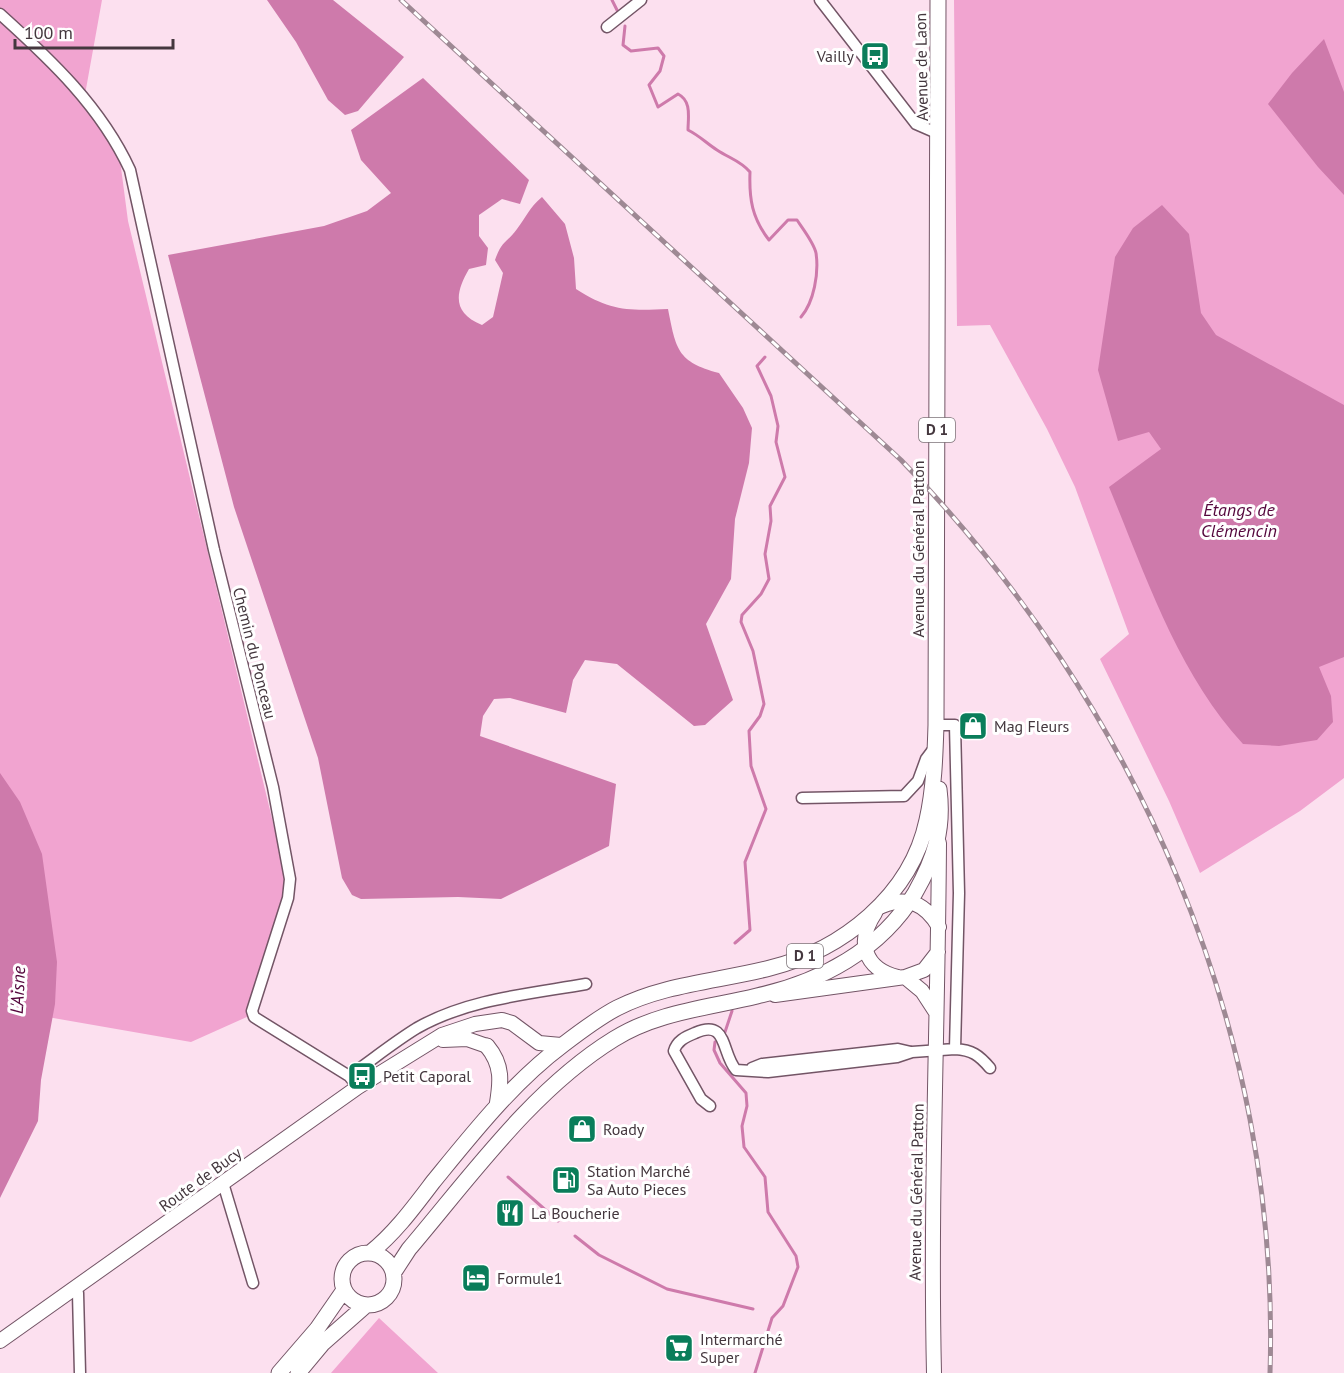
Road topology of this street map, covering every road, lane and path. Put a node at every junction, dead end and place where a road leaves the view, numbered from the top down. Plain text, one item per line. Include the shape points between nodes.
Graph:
1 (641, 0) edge
2 (820, 0) edge
3 (938, 0) edge
4 (0, 14) edge
5 (607, 27) dead end
6 (939, 134) junction
7 (936, 726) junction
8 (935, 747) junction
9 (802, 798) dead end
10 (939, 838) junction
11 (910, 901) junction
12 (878, 910) junction
13 (939, 927) junction
14 (939, 948) junction
15 (865, 949) junction
16 (902, 977) junction
17 (586, 984) dead end
18 (755, 997) junction
19 (935, 1011) junction
20 (561, 1045) junction
21 (487, 1046) joint
22 (421, 1047) junction
23 (955, 1049) junction
24 (935, 1050) junction
25 (990, 1068) dead end
26 (349, 1076) junction
27 (358, 1087) junction
28 (497, 1106) junction
29 (710, 1106) dead end
30 (223, 1183) junction
31 (370, 1253) junction
32 (394, 1272) junction
33 (253, 1283) dead end
34 (75, 1288) junction
35 (344, 1290) junction
36 (365, 1306) junction
37 (0, 1341) edge
38 (80, 1373) edge
39 (279, 1373) edge
40 (297, 1373) edge
41 (934, 1373) edge

1 - 5 street
2 - 6 street via 916,124
3 - 6 main road, Avenue de Laon / D 1
4 - 26 street, Chemin du Ponceau via 43,53 98,113 130,170 211,538 273,787 290,879 288,898 252,1011 254,1017
6 - 7 main road, Avenue du Général Patton / D 1
7 - 8 main road, Avenue du Général Patton / D 1
7 - 23 street via 955,725 959,893
8 - 9 street via 918,781 904,796
8 - 10 main road, D 1
8 - 12 main road, D 1 via 927,823 903,877
10 - 11 main road, D 1
10 - 13 main road, Avenue du Général Patton
11 - 12 main road via 893,902
11 - 13 main road via 927,910
11 - 15 main road, D 1 via 891,926
12 - 15 main road via 866,926
12 - 20 main road, D 1 via 826,946 792,961 665,990 618,1008
13 - 14 main road, Avenue du Général Patton
14 - 16 main road via 924,970
14 - 19 main road, Avenue du Général Patton
15 - 16 main road via 878,968
15 - 18 main road, D 1 via 800,984
16 - 18 main road
16 - 19 main road via 922,991
17 - 26 street via 476,1004 454,1012 417,1029
18 - 32 main road, D 1 via 681,1012 636,1027 578,1065 531,1108
19 - 24 main road, Avenue du Général Patton
20 - 22 main road, Route de Bucy via 539,1043 502,1020 452,1031
20 - 28 main road, D 1
21 - 22 main road, Route de Bucy via 454,1038
21 - 28 main road via 502,1078
22 - 27 main road, Route de Bucy
23 - 24 street
23 - 25 street via 980,1055
24 - 29 street via 898,1049 736,1070 721,1036 706,1028 676,1044 674,1051 701,1099
24 - 41 main road, Avenue du Général Patton
26 - 27 street, Chemin du Ponceau
27 - 30 main road, Route de Bucy
28 - 31 main road, D 1 via 396,1229
30 - 33 street
30 - 34 main road, Route de Bucy
31 - 32 main road via 385,1259
31 - 35 main road via 346,1264
32 - 36 main road via 390,1296
34 - 37 main road, Route de Bucy
34 - 38 street
35 - 36 main road via 356,1304
35 - 39 main road
36 - 40 main road via 331,1335

